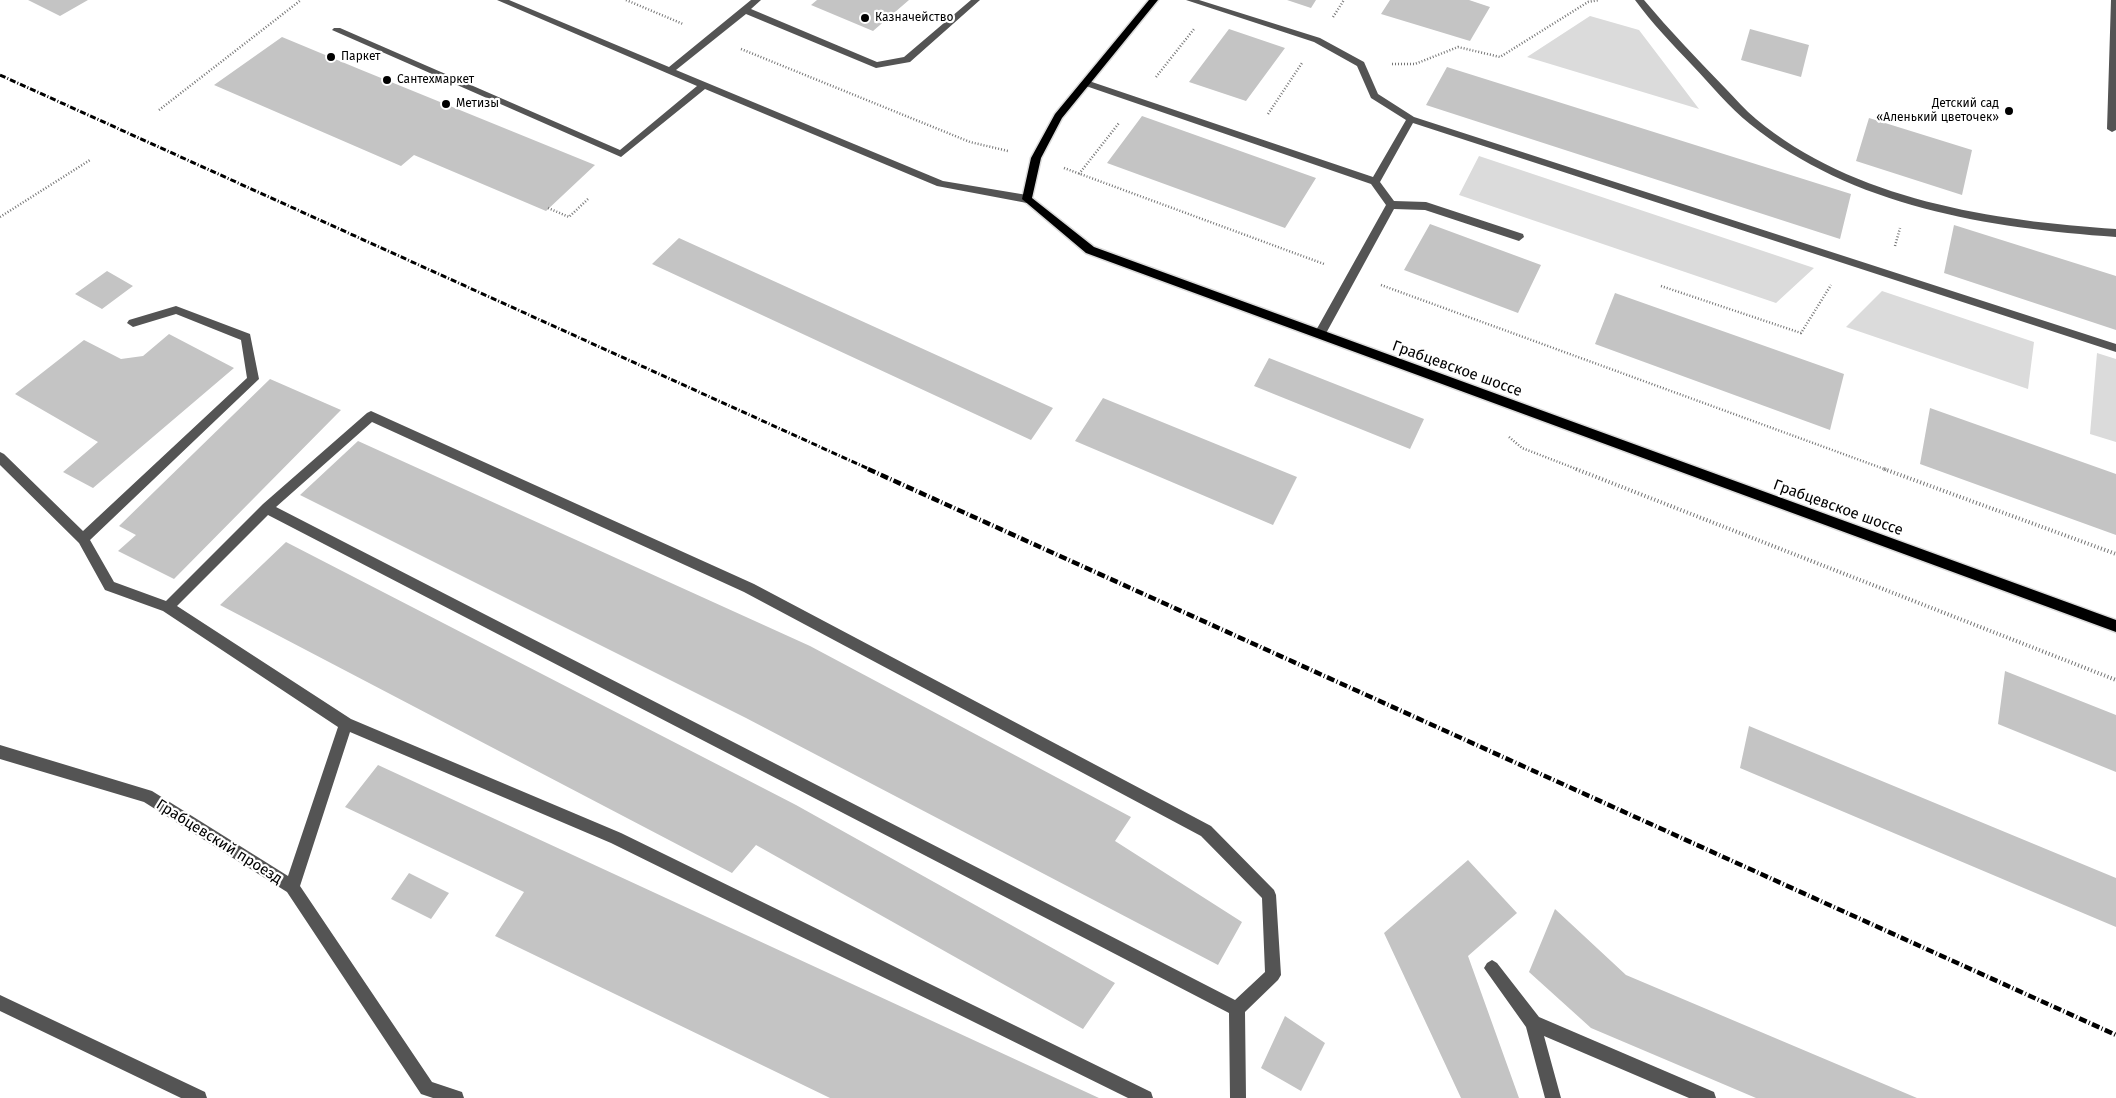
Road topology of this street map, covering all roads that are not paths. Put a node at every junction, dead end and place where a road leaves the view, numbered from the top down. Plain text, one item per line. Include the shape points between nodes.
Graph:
1 (501, 0) edge
2 (758, 0) edge
3 (976, 0) edge
4 (1154, 0) edge
5 (1190, 0) edge
6 (1639, 0) edge
7 (2115, 0) edge
8 (745, 10) junction
9 (336, 30) dead end
10 (669, 70) junction
11 (1086, 83) junction
12 (704, 85) junction
13 (1410, 119) junction
14 (2112, 129) dead end
15 (1375, 182) junction
16 (1027, 199) junction
17 (1391, 205) junction
18 (2116, 233) edge
19 (1519, 237) dead end
20 (133, 324) dead end
21 (1320, 334) junction
22 (2116, 348) edge
23 (0, 456) edge
24 (268, 508) junction
25 (83, 539) junction
26 (168, 607) junction
27 (2116, 626) edge
28 (346, 724) junction
29 (0, 752) edge
30 (292, 887) junction
31 (1492, 968) dead end
32 (0, 1004) edge
33 (1237, 1009) junction
34 (1533, 1023) junction
35 (198, 1098) edge
36 (456, 1098) edge
37 (1145, 1098) edge
38 (1238, 1098) edge
39 (1553, 1098) edge
40 (1708, 1098) edge

1 - 10 street
2 - 8 street
3 - 8 street via 907,60 876,65
4 - 11 main road
5 - 13 street via 1317,40 1361,64 1374,96
6 - 18 street via 1685,54 1755,124 1835,174 1906,200 1984,220 2055,230
7 - 14 street
8 - 10 street
9 - 12 street via 621,154
10 - 12 street
11 - 15 street
11 - 16 main road via 1058,116 1036,158
12 - 16 street via 941,184
13 - 15 street
13 - 22 street
15 - 17 street
16 - 21 main road, Грабцевское шоссе via 1090,250
17 - 19 street via 1426,206
17 - 21 street
20 - 25 street via 176,310 246,337 253,379
21 - 27 main road, Грабцевское шоссе
23 - 25 street
24 - 26 street
24 - 33 street
24 - 33 street via 371,416 749,588 1206,831 1269,895 1273,975
25 - 26 street via 110,586
26 - 28 street
28 - 30 street
28 - 37 street via 616,838
29 - 30 street, Грабцевский проезд via 147,796
30 - 36 street, Грабцевский проезд via 427,1088
31 - 34 street
32 - 35 street
33 - 38 street
34 - 39 street
34 - 40 street

